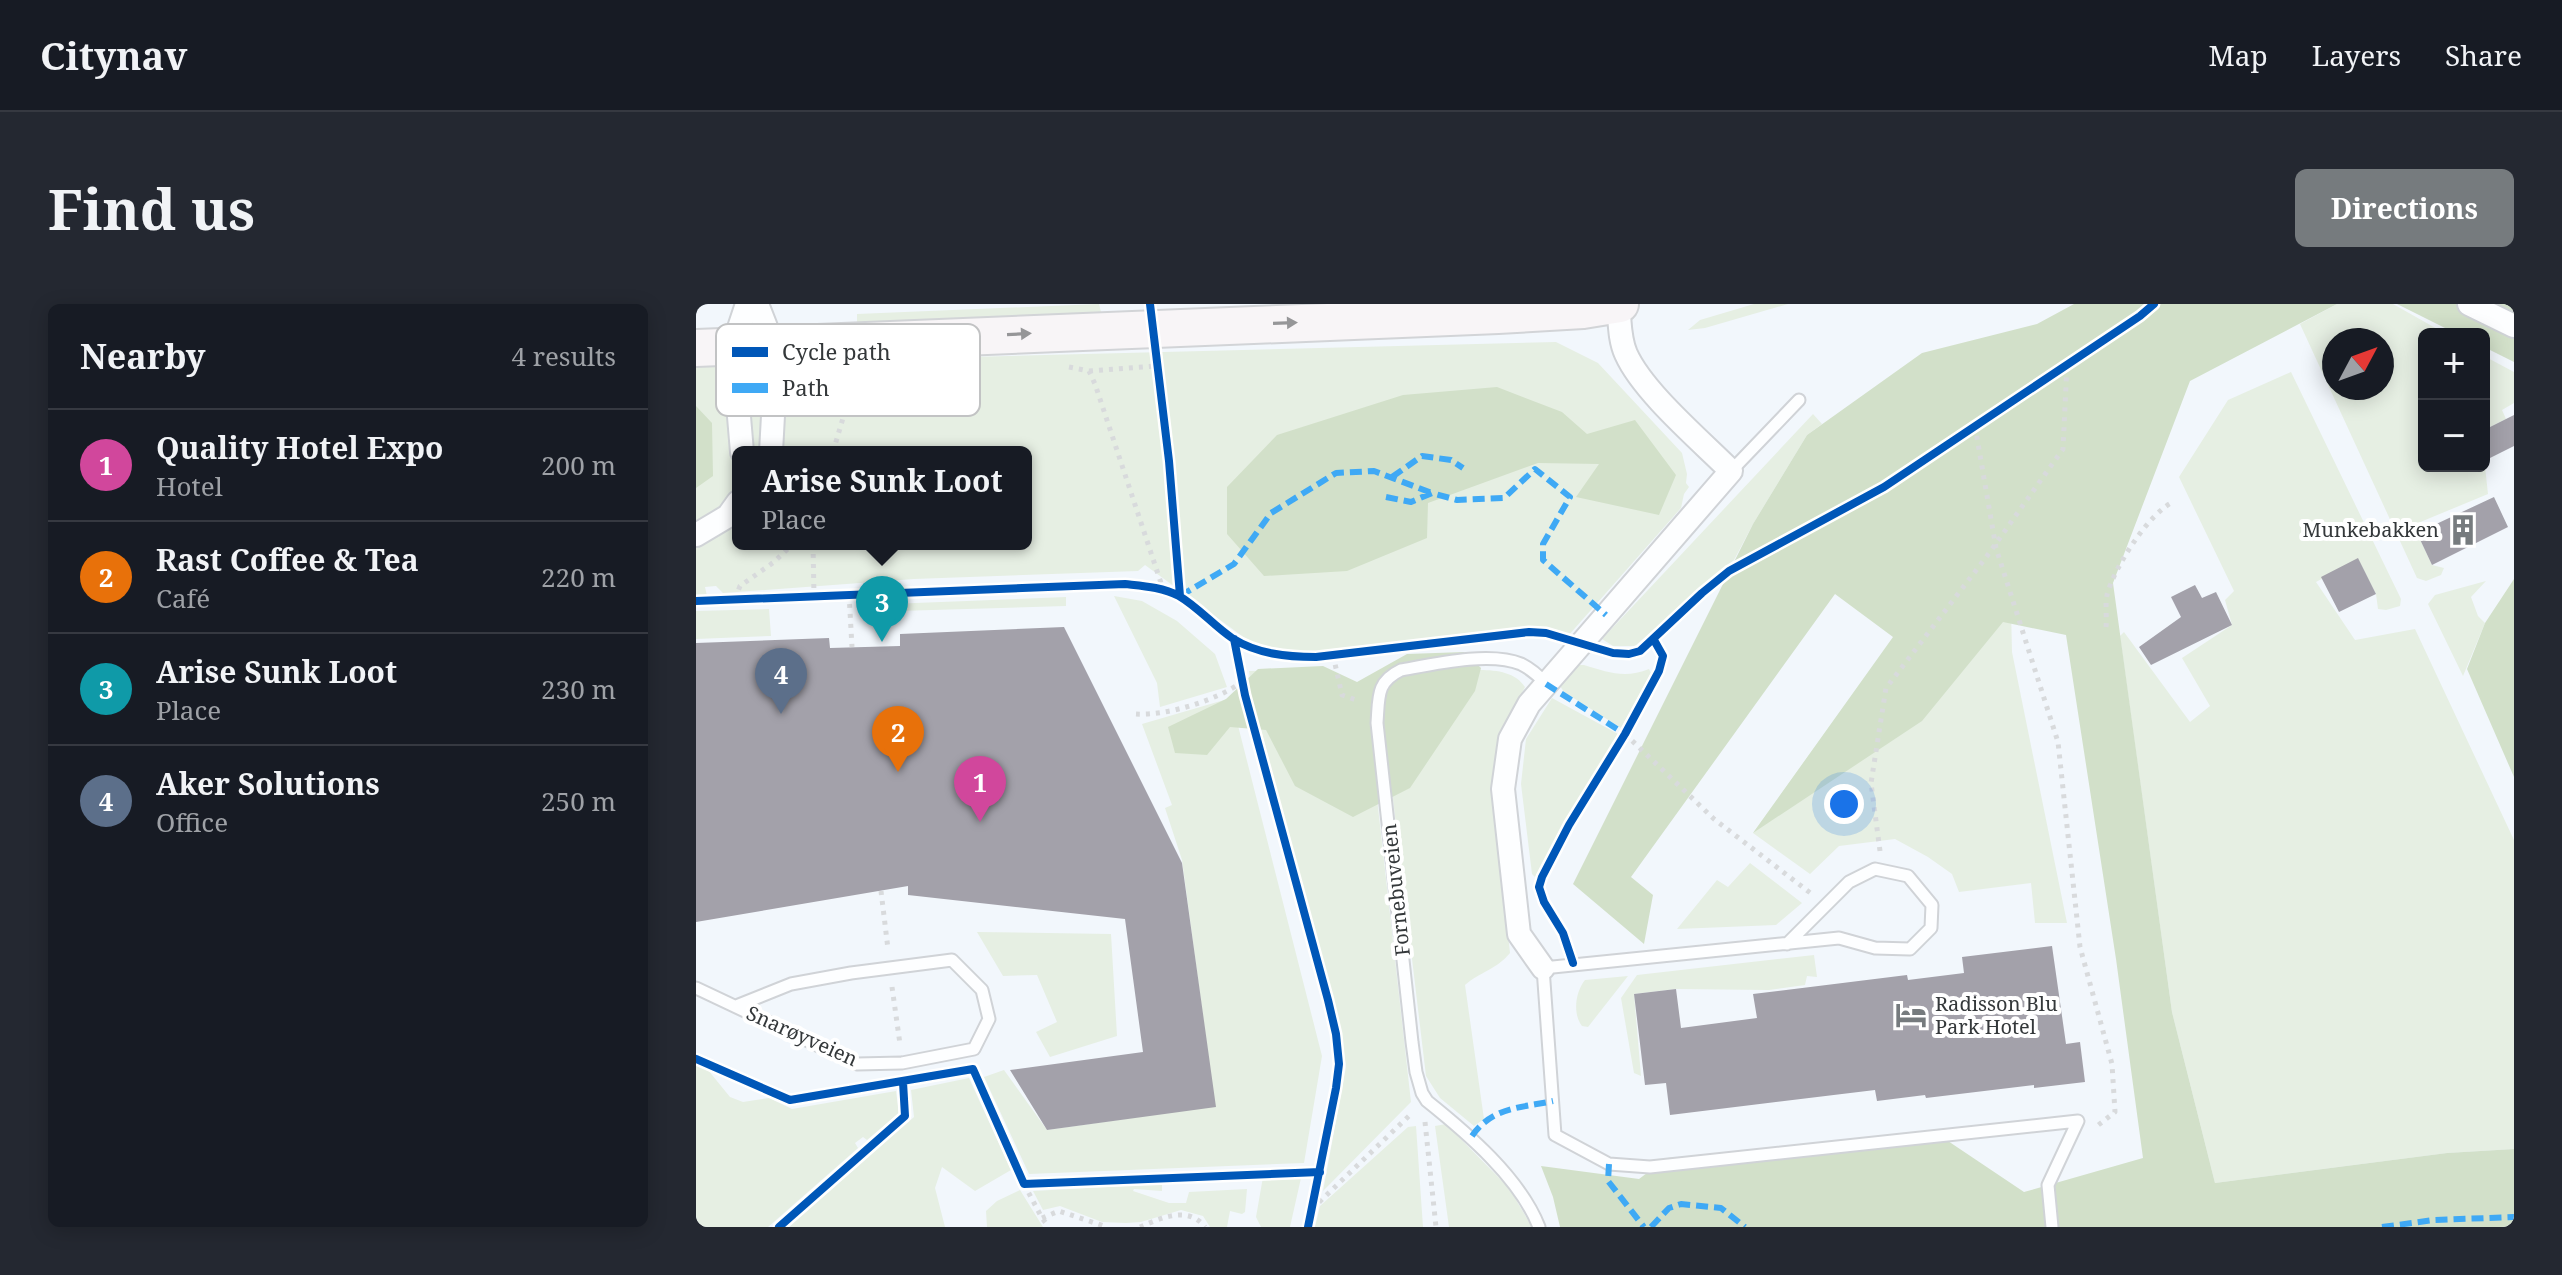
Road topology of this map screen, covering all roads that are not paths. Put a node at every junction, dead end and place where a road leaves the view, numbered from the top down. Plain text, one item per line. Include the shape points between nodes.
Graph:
1 (747, 304) edge
2 (757, 304) edge
3 (1619, 304) edge
4 (2469, 304) edge
5 (740, 324) edge
6 (765, 324) edge
7 (2514, 326) edge
8 (980, 336) edge
9 (716, 347) edge
10 (696, 348) edge
11 (1799, 400) dead end
12 (739, 416) edge
13 (773, 416) edge
14 (741, 446) edge
15 (771, 446) edge
16 (1731, 471) junction
17 (732, 510) edge
18 (732, 524) edge
19 (696, 537) edge
20 (1546, 684) junction
21 (1787, 944) junction
22 (1543, 968) junction
23 (696, 988) edge
24 (736, 1006) junction
25 (1539, 1227) edge
26 (2052, 1227) edge

1 - 5 street
2 - 6 street
8 -> 3 main road via 1498,315
3 - 16 street via 1622,344 1633,367
4 - 7 street
9 - 10 main road
11 - 16 lane
12 - 14 street
13 - 15 street
16 - 20 street
17 - 19 street
18 - 19 street
20 - 22 street via 1510,739 1503,789 1519,934
20 - 25 lane, Fornebuveien via 1511,661 1486,659 1401,670 1389,676 1379,693 1377,723 1423,1098 1472,1136
21 - 21 lane via 1839,938 1875,948 1910,949 1931,928 1932,905 1908,876 1878,869 1849,882
21 - 22 lane
22 - 26 lane via 1555,1135 1609,1164 1650,1167 2078,1121 2048,1185
23 - 24 lane, Snarøyveien
24 - 24 lane, Snarøyveien via 857,1064 902,1063 974,1049 989,1019 982,990 952,960 791,984

